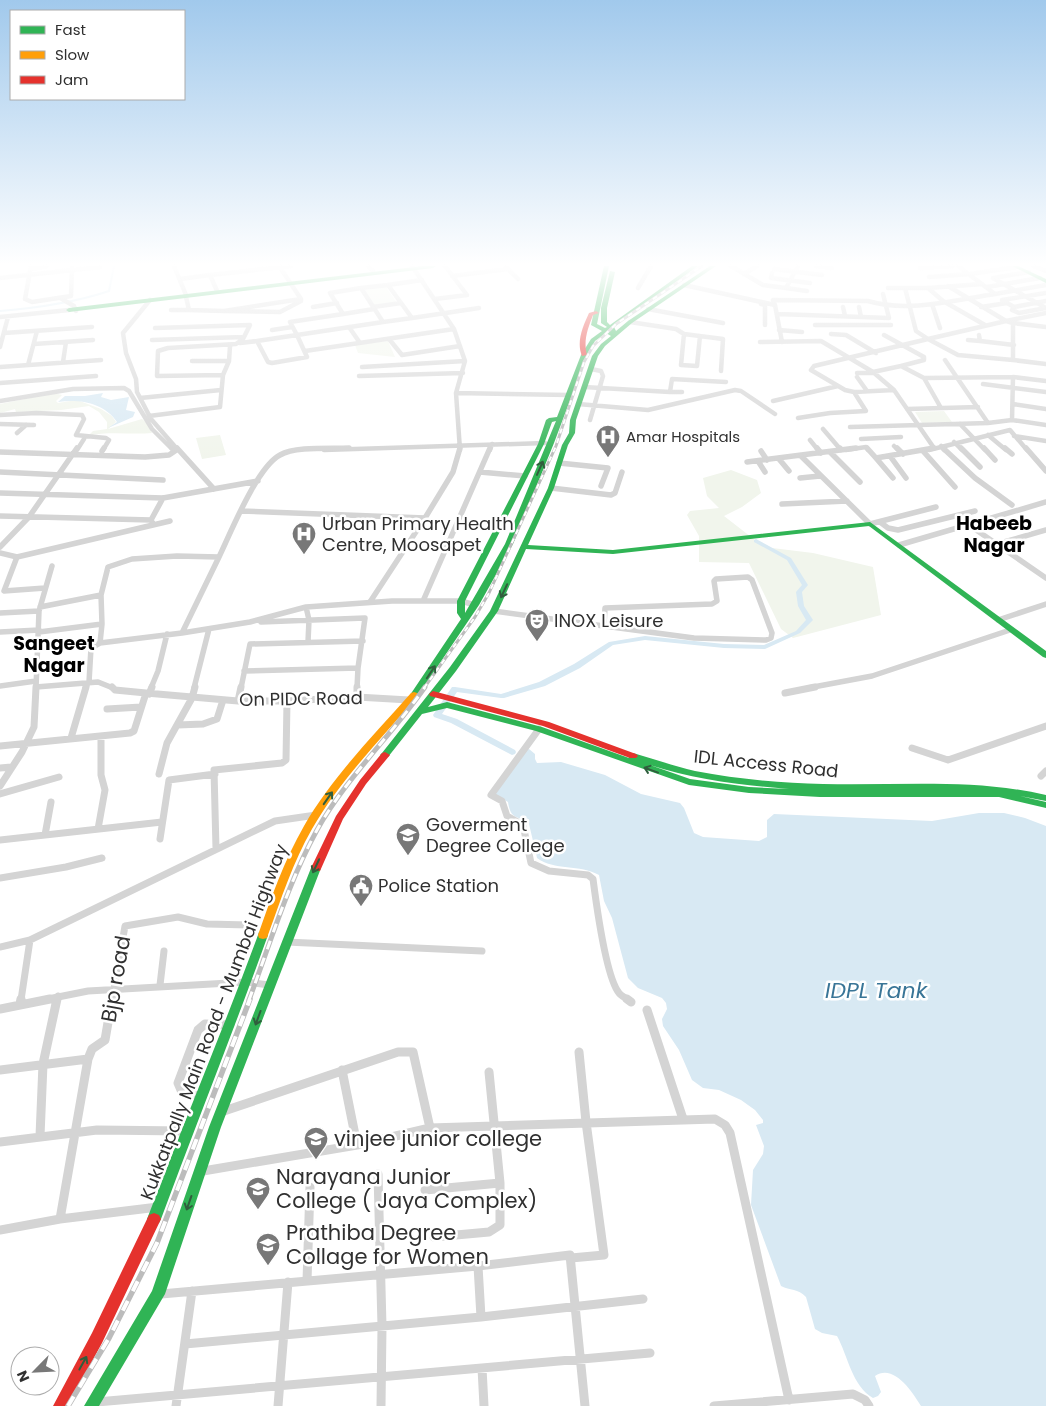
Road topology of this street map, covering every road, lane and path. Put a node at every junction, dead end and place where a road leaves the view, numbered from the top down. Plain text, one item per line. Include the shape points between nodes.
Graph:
1 (37, 331) edge
2 (611, 331) edge
3 (27, 332) edge
4 (124, 332) edge
5 (190, 332) edge
6 (246, 332) edge
7 (295, 332) edge
8 (319, 332) edge
9 (352, 332) edge
10 (437, 332) edge
11 (455, 332) edge
12 (586, 332) edge
13 (610, 332) edge
14 (680, 332) edge
15 (780, 332) edge
16 (798, 332) edge
17 (802, 332) dead end
18 (917, 332) edge
19 (961, 332) edge
20 (1013, 332) edge
21 (4, 333) joint
22 (684, 334) junction
23 (831, 334) dead end
24 (297, 335) junction
25 (884, 335) dead end
26 (979, 335) dead end
27 (700, 336) junction
28 (243, 338) junction
29 (187, 339) junction
30 (389, 339) junction
31 (93, 340) dead end
32 (152, 340) dead end
33 (258, 340) junction
34 (930, 340) junction
35 (968, 340) dead end
36 (980, 341) junction
37 (66, 342) junction
38 (760, 342) dead end
39 (782, 342) junction
40 (240, 343) junction
41 (360, 343) junction
42 (34, 344) junction
43 (1014, 345) junction
44 (0, 346) edge
45 (230, 346) junction
46 (460, 346) junction
47 (904, 346) junction
48 (306, 351) junction
49 (876, 353) junction
50 (402, 355) junction
51 (584, 355) junction
52 (850, 358) junction
53 (101, 360) dead end
54 (945, 360) dead end
55 (1013, 360) junction
56 (192, 361) dead end
57 (229, 361) junction
58 (465, 361) junction
59 (62, 362) junction
60 (1046, 364) edge
61 (28, 365) junction
62 (408, 365) junction
63 (901, 366) junction
64 (0, 367) edge
65 (362, 367) dead end
66 (591, 369) junction
67 (721, 371) dead end
68 (673, 372) dead end
69 (464, 373) junction
70 (874, 373) junction
71 (223, 375) junction
72 (716, 375) dead end
73 (96, 376) dead end
74 (358, 376) dead end
75 (924, 378) junction
76 (957, 378) junction
77 (672, 379) junction
78 (1013, 379) junction
79 (1046, 381) edge
80 (726, 382) dead end
81 (0, 383) edge
82 (716, 383) junction
83 (983, 384) dead end
84 (1046, 385) edge
85 (838, 386) junction
86 (584, 387) junction
87 (599, 388) junction
88 (1013, 388) junction
89 (221, 390) junction
90 (894, 390) junction
91 (866, 391) junction
92 (670, 392) junction
93 (682, 392) dead end
94 (854, 392) junction
95 (1046, 392) edge
96 (456, 393) junction
97 (569, 396) junction
98 (140, 398) junction
99 (773, 401) dead end
100 (0, 402) edge
101 (578, 404) junction
102 (1012, 404) junction
103 (593, 406) junction
104 (978, 407) junction
105 (941, 408) junction
106 (1046, 408) edge
107 (906, 409) junction
108 (775, 414) dead end
109 (0, 415) edge
110 (149, 416) junction
111 (798, 418) dead end
112 (559, 419) junction
113 (590, 420) dead end
114 (1012, 420) junction
115 (988, 423) junction
116 (0, 424) edge
117 (916, 424) junction
118 (960, 424) junction
119 (26, 425) junction
120 (34, 425) dead end
121 (1046, 425) edge
122 (823, 429) dead end
123 (17, 433) dead end
124 (988, 435) junction
125 (1014, 436) junction
126 (901, 437) dead end
127 (972, 438) junction
128 (84, 439) dead end
129 (860, 439) junction
130 (810, 440) dead end
131 (954, 442) junction
132 (1046, 442) edge
133 (551, 443) junction
134 (492, 444) junction
135 (541, 444) junction
136 (461, 445) junction
137 (894, 446) dead end
138 (941, 446) junction
139 (866, 447) junction
140 (934, 448) junction
141 (842, 450) junction
142 (102, 451) dead end
143 (761, 451) dead end
144 (923, 451) junction
145 (0, 452) edge
146 (830, 452) junction
147 (821, 453) junction
148 (903, 454) junction
149 (1012, 454) dead end
150 (74, 455) junction
151 (801, 456) junction
152 (890, 456) junction
153 (876, 458) junction
154 (780, 459) junction
155 (767, 460) junction
156 (995, 460) dead end
157 (758, 461) junction
158 (747, 462) dead end
159 (559, 463) junction
160 (980, 467) dead end
161 (789, 471) dead end
162 (1046, 471) edge
163 (0, 472) edge
164 (480, 472) junction
165 (622, 472) dead end
166 (765, 472) dead end
167 (59, 475) junction
168 (525, 476) junction
169 (820, 476) junction
170 (800, 478) dead end
171 (893, 478) dead end
172 (906, 478) dead end
173 (163, 480) dead end
174 (258, 481) junction
175 (860, 482) dead end
176 (601, 486) dead end
177 (955, 487) dead end
178 (214, 489) junction
179 (530, 491) junction
180 (550, 491) junction
181 (0, 493) edge
182 (43, 496) junction
183 (163, 498) junction
184 (847, 501) junction
185 (1046, 502) edge
186 (782, 504) dead end
187 (1012, 505) dead end
188 (936, 507) dead end
189 (240, 511) junction
190 (975, 512) dead end
191 (0, 516) edge
192 (28, 517) junction
193 (425, 518) junction
194 (170, 521) dead end
195 (152, 522) junction
196 (875, 523) junction
197 (969, 525) junction
198 (1046, 530) edge
199 (997, 544) junction
200 (899, 545) junction
201 (524, 546) junction
202 (0, 547) edge
203 (1, 554) edge
204 (17, 557) junction
205 (219, 557) junction
206 (52, 566) dead end
207 (1046, 578) edge
208 (45, 588) junction
209 (2, 591) edge
210 (101, 595) junction
211 (422, 601) junction
212 (461, 601) junction
213 (370, 602) junction
214 (1046, 604) edge
215 (475, 605) junction
216 (306, 607) junction
217 (39, 609) junction
218 (494, 612) junction
219 (0, 613) edge
220 (465, 619) junction
221 (309, 620) junction
222 (998, 620) junction
223 (250, 622) junction
224 (102, 624) junction
225 (604, 626) junction
226 (209, 629) junction
227 (1010, 630) junction
228 (39, 631) junction
229 (0, 632) edge
230 (182, 632) junction
231 (167, 634) junction
232 (363, 641) junction
233 (308, 642) junction
234 (100, 643) junction
235 (1046, 655) edge
236 (358, 668) junction
237 (244, 671) junction
238 (89, 682) junction
239 (36, 684) junction
240 (0, 686) edge
241 (785, 692) dead end
242 (147, 694) junction
243 (433, 694) junction
244 (357, 697) junction
245 (192, 698) junction
246 (223, 700) junction
247 (410, 700) junction
248 (442, 700) junction
249 (238, 701) junction
250 (287, 701) junction
251 (142, 707) junction
252 (483, 708) junction
253 (107, 709) dead end
254 (418, 712) junction
255 (178, 724) junction
256 (1046, 726) edge
257 (539, 729) junction
258 (101, 736) junction
259 (71, 738) junction
260 (26, 742) junction
261 (0, 746) edge
262 (912, 748) dead end
263 (11, 767) junction
264 (0, 768) edge
265 (159, 774) dead end
266 (215, 774) junction
267 (59, 777) dead end
268 (0, 786) edge
269 (0, 794) edge
270 (1046, 798) edge
271 (50, 802) dead end
272 (1046, 806) edge
273 (316, 815) junction
274 (162, 822) junction
275 (98, 829) junction
276 (45, 835) junction
277 (160, 839) dead end
278 (0, 840) edge
279 (216, 849) junction
280 (102, 858) dead end
281 (0, 878) edge
282 (249, 925) dead end
283 (30, 940) junction
284 (286, 942) junction
285 (0, 947) edge
286 (164, 951) dead end
287 (482, 952) dead end
288 (247, 982) junction
289 (160, 985) junction
290 (270, 985) junction
291 (115, 989) junction
292 (58, 996) junction
293 (252, 1000) junction
294 (631, 1002) dead end
295 (20, 1004) junction
296 (0, 1009) edge
297 (647, 1010) dead end
298 (230, 1025) junction
299 (579, 1052) dead end
300 (88, 1058) junction
301 (43, 1064) junction
302 (0, 1070) edge
303 (342, 1070) junction
304 (489, 1072) dead end
305 (201, 1097) junction
306 (223, 1112) junction
307 (683, 1120) junction
308 (586, 1122) junction
309 (494, 1125) junction
310 (430, 1128) junction
311 (187, 1131) junction
312 (77, 1132) junction
313 (40, 1136) junction
314 (0, 1142) edge
315 (357, 1145) junction
316 (200, 1171) junction
317 (378, 1174) dead end
318 (500, 1183) junction
319 (310, 1188) dead end
320 (425, 1190) dead end
321 (160, 1207) junction
322 (60, 1219) junction
323 (0, 1230) edge
324 (434, 1237) dead end
325 (570, 1255) junction
326 (478, 1266) junction
327 (380, 1274) junction
328 (306, 1281) junction
329 (288, 1282) junction
330 (192, 1291) junction
331 (158, 1294) junction
332 (643, 1299) dead end
333 (575, 1306) junction
334 (481, 1316) junction
335 (382, 1326) junction
336 (284, 1335) junction
337 (185, 1344) junction
338 (650, 1353) dead end
339 (579, 1360) junction
340 (482, 1368) junction
341 (380, 1377) junction
342 (279, 1387) junction
343 (789, 1400) junction
344 (177, 1401) edge
345 (92, 1404) edge
346 (60, 1406) edge
347 (278, 1406) edge
348 (380, 1406) edge
349 (484, 1406) edge
350 (585, 1406) edge
351 (714, 1406) edge
352 (719, 1406) edge
353 (869, 1406) edge

1 - 42 street
2 - 66 main road, Kukkatpally Main Road - Mumbai Highway
3 - 21 street
4 - 98 street via 126,354
5 - 29 street
6 - 28 street
7 - 24 street
8 - 24 street
9 - 41 street
10 - 30 street
11 - 46 street
12 - 51 main road via 582,345
13 - 51 main road, Kukkatpally Main Road - Mumbai Highway via 594,340
14 - 22 street
15 - 39 street
16 - 17 street
18 - 34 street
19 - 34 street
20 - 43 street
21 - 44 street
22 - 27 street
22 - 27 street via 681,365 697,366
23 - 49 street via 846,335
24 - 33 street
24 - 48 street
25 - 47 street
26 - 36 street
27 - 67 street via 723,340
28 - 29 street
28 - 40 street
29 - 32 street
30 - 41 street
30 - 50 street
31 - 37 street
33 - 40 street
33 - 48 street via 270,363 307,357
34 - 47 street
34 - 55 street via 957,355
35 - 36 street
36 - 43 street
37 - 42 street
37 - 59 street
38 - 39 street
39 - 52 street via 821,341
40 - 45 street
41 - 48 street
42 - 61 street
43 - 55 street
45 - 57 street
45 - 71 street via 158,351 157,376
46 - 50 street
46 - 58 street
47 - 49 street
47 - 63 street via 925,359
49 - 52 street
50 - 62 street
51 - 97 main road, Kukkatpally Main Road - Mumbai Highway
52 - 70 street
52 - 85 street via 810,368
53 - 59 street
54 - 76 street
55 - 60 street
56 - 57 street
57 - 71 street
58 - 62 street
58 - 69 street
59 - 61 street
61 - 64 street
62 - 65 street
63 - 70 street
63 - 75 street
66 - 86 main road, Kukkatpally Main Road - Mumbai Highway
66 - 87 street via 601,371 603,376
68 - 77 street
69 - 74 street
69 - 96 street
70 - 90 street
70 - 91 street via 857,375
71 - 89 street
72 - 82 street
73 - 81 street
75 - 76 street
75 - 105 street
76 - 78 street
76 - 104 street
77 - 82 street
77 - 92 street
78 - 79 street
78 - 84 street
78 - 88 street
80 - 82 street
83 - 88 street
85 - 94 street
85 - 99 street
86 - 87 street
86 - 101 main road, Kukkatpally Main Road - Mumbai Highway
87 - 92 street
87 - 103 street
88 - 95 street
88 - 102 street
89 - 98 street
89 - 110 street via 220,407
90 - 91 street
90 - 107 street
91 - 94 street
92 - 93 street
94 - 111 street via 867,414 830,413
96 - 97 street
96 - 136 street
97 - 112 main road, Kukkatpally Main Road - Mumbai Highway
98 - 110 street
100 - 150 street via 74,388 124,388 152,429 175,451 169,455 145,457
101 - 103 street
101 - 159 main road, Kukkatpally Main Road - Mumbai Highway via 572,433
102 - 106 street
102 - 114 street
103 - 108 street via 648,410 735,390
103 - 113 street
104 - 105 street
104 - 115 street
105 - 107 street
107 - 117 street
109 - 142 street via 82,415 84,419 76,434 108,439
110 - 178 street
112 - 133 main road, Kukkatpally Main Road - Mumbai Highway
112 - 135 main road via 550,420
114 - 115 street
114 - 121 street
115 - 118 street
116 - 119 street
117 - 118 street
117 - 129 street via 849,426
117 - 140 street
118 - 127 street
119 - 120 street
119 - 123 street
122 - 141 street
124 - 125 street via 1010,430
124 - 127 street
124 - 149 street
125 - 132 street
125 - 162 street
126 - 129 street
127 - 131 street
127 - 156 street
128 - 150 street
129 - 139 street
130 - 147 street
131 - 138 street
131 - 160 street
133 - 135 street
179 -> 133 main road, Kukkatpally Main Road - Mumbai Highway
134 - 135 street
134 - 136 street
134 - 164 street
135 - 168 main road
136 - 174 street via 288,452 268,463
136 - 193 street via 452,472
137 - 148 street
138 - 140 street
138 - 187 street via 983,487
139 - 141 street
139 - 153 street
140 - 144 street
141 - 146 street
143 - 155 street
144 - 148 street
144 - 177 street
145 - 150 street
146 - 147 street
146 - 175 street
147 - 151 street
148 - 152 street
150 - 167 street
151 - 154 street
151 - 169 street
152 - 153 street
152 - 172 street
153 - 171 street
154 - 155 street
154 - 161 street
155 - 157 street
157 - 158 street
157 - 166 street
159 - 176 street via 608,468
159 - 180 main road, Kukkatpally Main Road - Mumbai Highway
163 - 167 street
164 - 168 street
164 - 211 street
165 - 180 street via 615,493 611,495
167 - 173 street
167 - 182 street
168 - 212 main road
169 - 170 street
169 - 184 street
174 - 178 street
174 - 189 street
178 - 183 street
179 - 180 main road
179 - 215 main road, Kukkatpally Main Road - Mumbai Highway via 509,544
180 - 201 main road, Kukkatpally Main Road - Mumbai Highway
181 - 182 street
182 - 183 street
182 - 192 street
183 - 195 street
184 - 186 street
184 - 196 street
185 - 197 street
188 - 196 street
189 - 193 street
189 - 205 street
190 - 196 street via 898,530
191 - 192 street
192 - 195 street
192 - 202 street
193 - 213 street
194 - 195 street
195 - 204 street
196 - 200 main road
196 - 201 main road via 613,552
197 - 199 street
197 - 200 street
198 - 199 street
199 - 207 street
200 - 222 main road
201 -> 218 main road, Kukkatpally Main Road - Mumbai Highway
203 - 204 street
204 - 209 street
205 - 210 street via 142,558 116,562 108,567
205 - 230 street
206 - 208 street
208 - 209 street
208 - 217 street
210 - 217 street
210 - 224 street
211 - 212 street
211 - 213 street
212 - 215 street
212 - 220 main road
213 - 216 street
214 - 222 street
215 - 220 main road, Kukkatpally Main Road - Mumbai Highway
216 - 221 street
216 - 223 street
217 - 219 street
217 - 228 street
218 - 225 street
218 - 243 main road, Kukkatpally Main Road - Mumbai Highway
247 -> 220 main road, Kukkatpally Main Road - Mumbai Highway
221 - 223 street
221 - 232 street via 365,618
221 - 233 street
222 - 227 main road
223 - 226 street
224 - 228 street
224 - 234 street
225 - 225 street via 605,608 712,604 717,601 716,579 748,577 772,633 766,640 717,639
226 - 230 street
226 - 245 street
227 - 235 main road
227 - 241 street via 872,676
228 - 229 street
228 - 239 street
230 - 231 street
231 - 234 street
231 - 242 street via 158,671
232 - 233 street
232 - 236 street
233 - 237 street via 250,644
234 - 238 street via 91,648
236 - 237 street
236 - 244 street
237 - 249 street
238 - 239 street
238 - 242 street via 103,683 115,690
238 - 259 street
239 - 240 street
239 - 260 street via 34,726
242 - 245 street, On PIDC Road
242 - 251 street
243 - 248 main road, IDL Access Road
243 - 254 main road, Kukkatpally Main Road - Mumbai Highway
244 - 247 street, On PIDC Road
244 - 250 street, On PIDC Road
245 - 246 street, On PIDC Road
245 - 255 street
246 - 249 street, On PIDC Road
246 - 255 street via 215,721
273 -> 247 main road, Kukkatpally Main Road - Mumbai Highway via 344,776
248 - 252 main road, IDL Access Road
248 - 252 main road via 468,711
248 - 254 main road via 426,711
249 - 250 street, On PIDC Road
250 - 266 street via 286,760 214,770
251 - 253 street
251 - 258 street via 134,731
252 - 257 main road
252 - 270 main road, IDL Access Road via 576,734 672,769 710,778 847,788 1000,787
254 -> 284 main road, Kukkatpally Main Road - Mumbai Highway via 339,818 308,884
255 - 265 street via 167,743
256 - 262 street via 948,760
272 -> 257 main road via 999,794 847,795 710,785 670,776
257 - 294 street via 491,795 502,800 507,816 524,825 534,866 588,874 593,879 600,927 614,980 619,993
258 - 259 street
258 - 275 street via 101,775 105,790
259 - 260 street
260 - 261 street
260 - 263 street
263 - 264 street
263 - 268 street
266 - 274 street via 170,780 166,787
266 - 279 street
267 - 269 street
271 - 276 street
273 - 279 street via 275,821
273 - 288 main road, Kukkatpally Main Road - Mumbai Highway via 282,881
274 - 275 street
274 - 277 street
275 - 276 street
276 - 278 street
279 - 283 street
280 - 281 street via 66,868
282 - 291 street, Bjp road via 207,924 178,917 125,926
283 - 285 street
283 - 295 street
284 - 287 street
284 - 290 main road, Kukkatpally Main Road - Mumbai Highway
286 - 289 street
288 - 289 street
288 - 290 street
288 - 293 main road, Kukkatpally Main Road - Mumbai Highway
289 - 291 street
290 - 293 main road, Kukkatpally Main Road - Mumbai Highway
291 - 292 street
291 - 300 street, Bjp road via 105,1040 92,1049
292 - 295 street
292 - 301 street
293 - 298 main road, Kukkatpally Main Road - Mumbai Highway
293 -> 306 main road, Kukkatpally Main Road - Mumbai Highway
295 - 296 street
297 - 307 street
298 - 305 main road, Kukkatpally Main Road - Mumbai Highway
298 - 305 street via 205,1024 198,1030 178,1083 181,1090
299 - 308 street
300 - 301 street
300 - 312 street
301 - 302 street
301 - 313 street
303 - 306 street
303 - 310 street via 398,1052 413,1052
303 - 315 street
304 - 309 street
305 - 311 main road, Kukkatpally Main Road - Mumbai Highway
306 - 316 main road, Kukkatpally Main Road - Mumbai Highway
307 - 308 street
307 - 343 street via 715,1119 725,1125 730,1134
308 - 309 street
308 - 325 street via 604,1255 571,1258
309 - 310 street
309 - 318 street
310 - 315 street
311 - 312 street
311 - 321 main road, Kukkatpally Main Road - Mumbai Highway
312 - 313 street
312 - 322 street
313 - 314 street
315 - 316 street
316 -> 331 main road, Kukkatpally Main Road - Mumbai Highway
317 - 327 street
318 - 320 street
318 - 324 street via 500,1225 496,1229
319 - 328 street
321 - 322 street
346 -> 321 main road, Kukkatpally Main Road - Mumbai Highway via 97,1338
322 - 323 street
325 - 326 street
325 - 333 street
326 - 327 street
326 - 334 street
327 - 328 street
327 - 335 street
328 - 329 street
329 - 330 street
329 - 336 street
330 - 331 street
330 - 337 street
331 - 345 main road, Kukkatpally Main Road - Mumbai Highway
332 - 333 street
333 - 334 street
333 - 339 street
334 - 335 street
335 - 336 street
335 - 341 street
336 - 337 street
336 - 342 street
337 - 344 street
338 - 339 street
339 - 340 street
339 - 350 street
340 - 341 street
340 - 349 street
341 - 342 street
341 - 348 street
342 - 344 street
342 - 347 street
343 - 352 street
343 - 353 street via 853,1394
344 - 345 street
351 - 352 street

